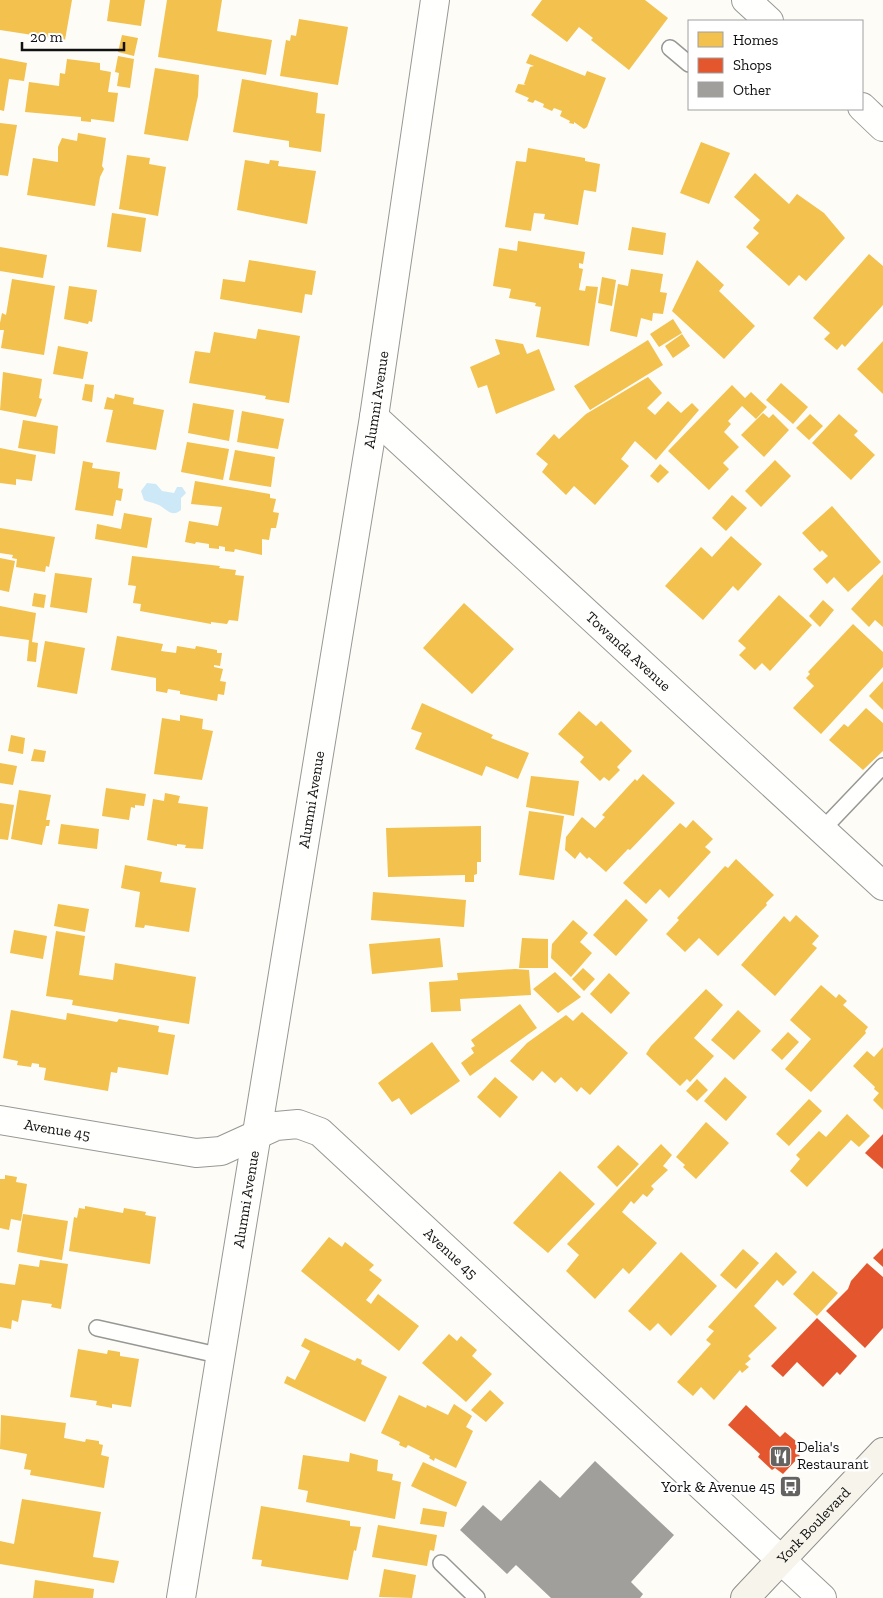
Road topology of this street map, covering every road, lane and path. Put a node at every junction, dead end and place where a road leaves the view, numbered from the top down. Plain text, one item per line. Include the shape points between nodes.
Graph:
1 (436, 0) edge
2 (746, 0) edge
3 (768, 20) edge
4 (670, 48) dead end
5 (688, 63) edge
6 (863, 108) edge
7 (883, 127) edge
8 (374, 417) junction
9 (883, 766) edge
10 (822, 830) junction
11 (883, 886) edge
12 (0, 1120) edge
13 (259, 1133) junction
14 (96, 1328) dead end
15 (222, 1356) junction
16 (883, 1452) edge
17 (782, 1560) junction
18 (441, 1563) dead end
19 (182, 1598) edge
20 (477, 1598) edge
21 (745, 1598) edge
22 (822, 1598) edge

1 - 8 street, Alumni Avenue
2 - 3 street
4 - 5 lane
6 - 7 street
8 - 10 street, Towanda Avenue
8 - 13 street, Alumni Avenue
9 - 10 lane
10 - 11 street, Towanda Avenue
12 - 13 street, Avenue 45 via 196,1154 221,1151
13 - 15 street, Alumni Avenue
13 - 17 street, Avenue 45 via 276,1126 298,1124 320,1132
14 - 15 lane
15 - 19 street, Alumni Avenue
16 - 17 main road, York Boulevard
17 - 21 main road, York Boulevard
17 - 22 street, Avenue 45
18 - 20 lane

